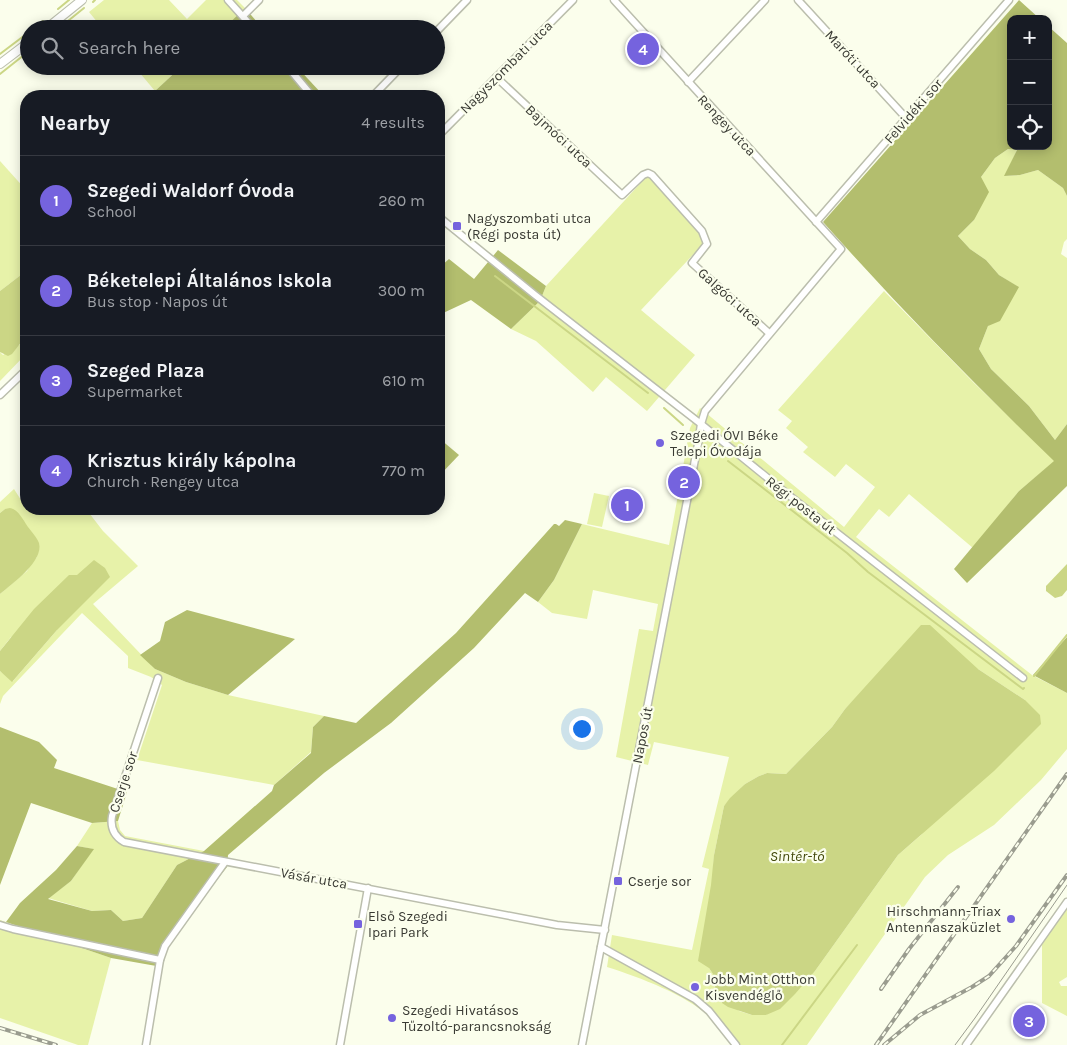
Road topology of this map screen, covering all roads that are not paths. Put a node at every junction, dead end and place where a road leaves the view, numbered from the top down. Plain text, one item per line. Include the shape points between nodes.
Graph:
1 (82, 0) edge
2 (228, 0) edge
3 (259, 0) edge
4 (467, 0) edge
5 (572, 0) edge
6 (614, 0) edge
7 (765, 0) edge
8 (798, 0) edge
9 (1009, 0) edge
10 (243, 16) junction
11 (57, 20) edge
12 (246, 20) edge
13 (445, 23) edge
14 (20, 49) edge
15 (0, 64) edge
16 (294, 75) edge
17 (393, 75) edge
18 (496, 77) junction
19 (688, 82) junction
20 (307, 90) edge
21 (379, 90) edge
22 (908, 118) junction
23 (445, 129) edge
24 (622, 195) joint
25 (445, 222) edge
26 (816, 222) junction
27 (841, 249) joint
28 (770, 333) junction
29 (20, 376) edge
30 (0, 395) edge
31 (701, 424) junction
32 (158, 678) dead end
33 (1023, 678) dead end
34 (224, 862) junction
35 (368, 888) junction
36 (1067, 902) edge
37 (0, 924) edge
38 (605, 930) junction
39 (601, 947) junction
40 (160, 960) junction
41 (146, 1045) edge
42 (340, 1045) edge
43 (582, 1045) edge
44 (736, 1045) edge
45 (966, 1045) edge

1 - 11 street
2 - 10 street
3 - 10 street
4 - 13 street
5 - 18 street, Nagyszombati utca
6 - 19 street, Rengey utca
7 - 19 street
8 - 22 street, Maróti utca
9 - 22 street, Felvidéki sor
10 - 12 street
14 - 15 street
16 - 20 street
17 - 21 street
18 - 23 street, Nagyszombati utca
18 - 24 street, Bajmóci utca
19 - 26 street, Rengey utca
22 - 26 street, Felvidéki sor
24 - 28 street, Galgóci utca via 643,175 652,175 702,231 707,244 692,262
25 - 31 street, Régi posta út
26 - 27 street, Rengey utca
27 - 28 street, Napos út
28 - 31 street, Napos út via 705,411
29 - 30 street
31 - 33 street, Régi posta út
31 - 38 street, Napos út
32 - 34 street, Cserje sor via 112,816 112,828 118,838 128,844
34 - 35 street, Vásár utca
34 - 40 street via 170,936
35 - 38 street, Vásár utca
35 - 42 street
36 - 45 street
37 - 40 street
38 - 39 street, Napos út
39 - 43 street, Napos út
39 - 44 street via 695,999
40 - 41 street

